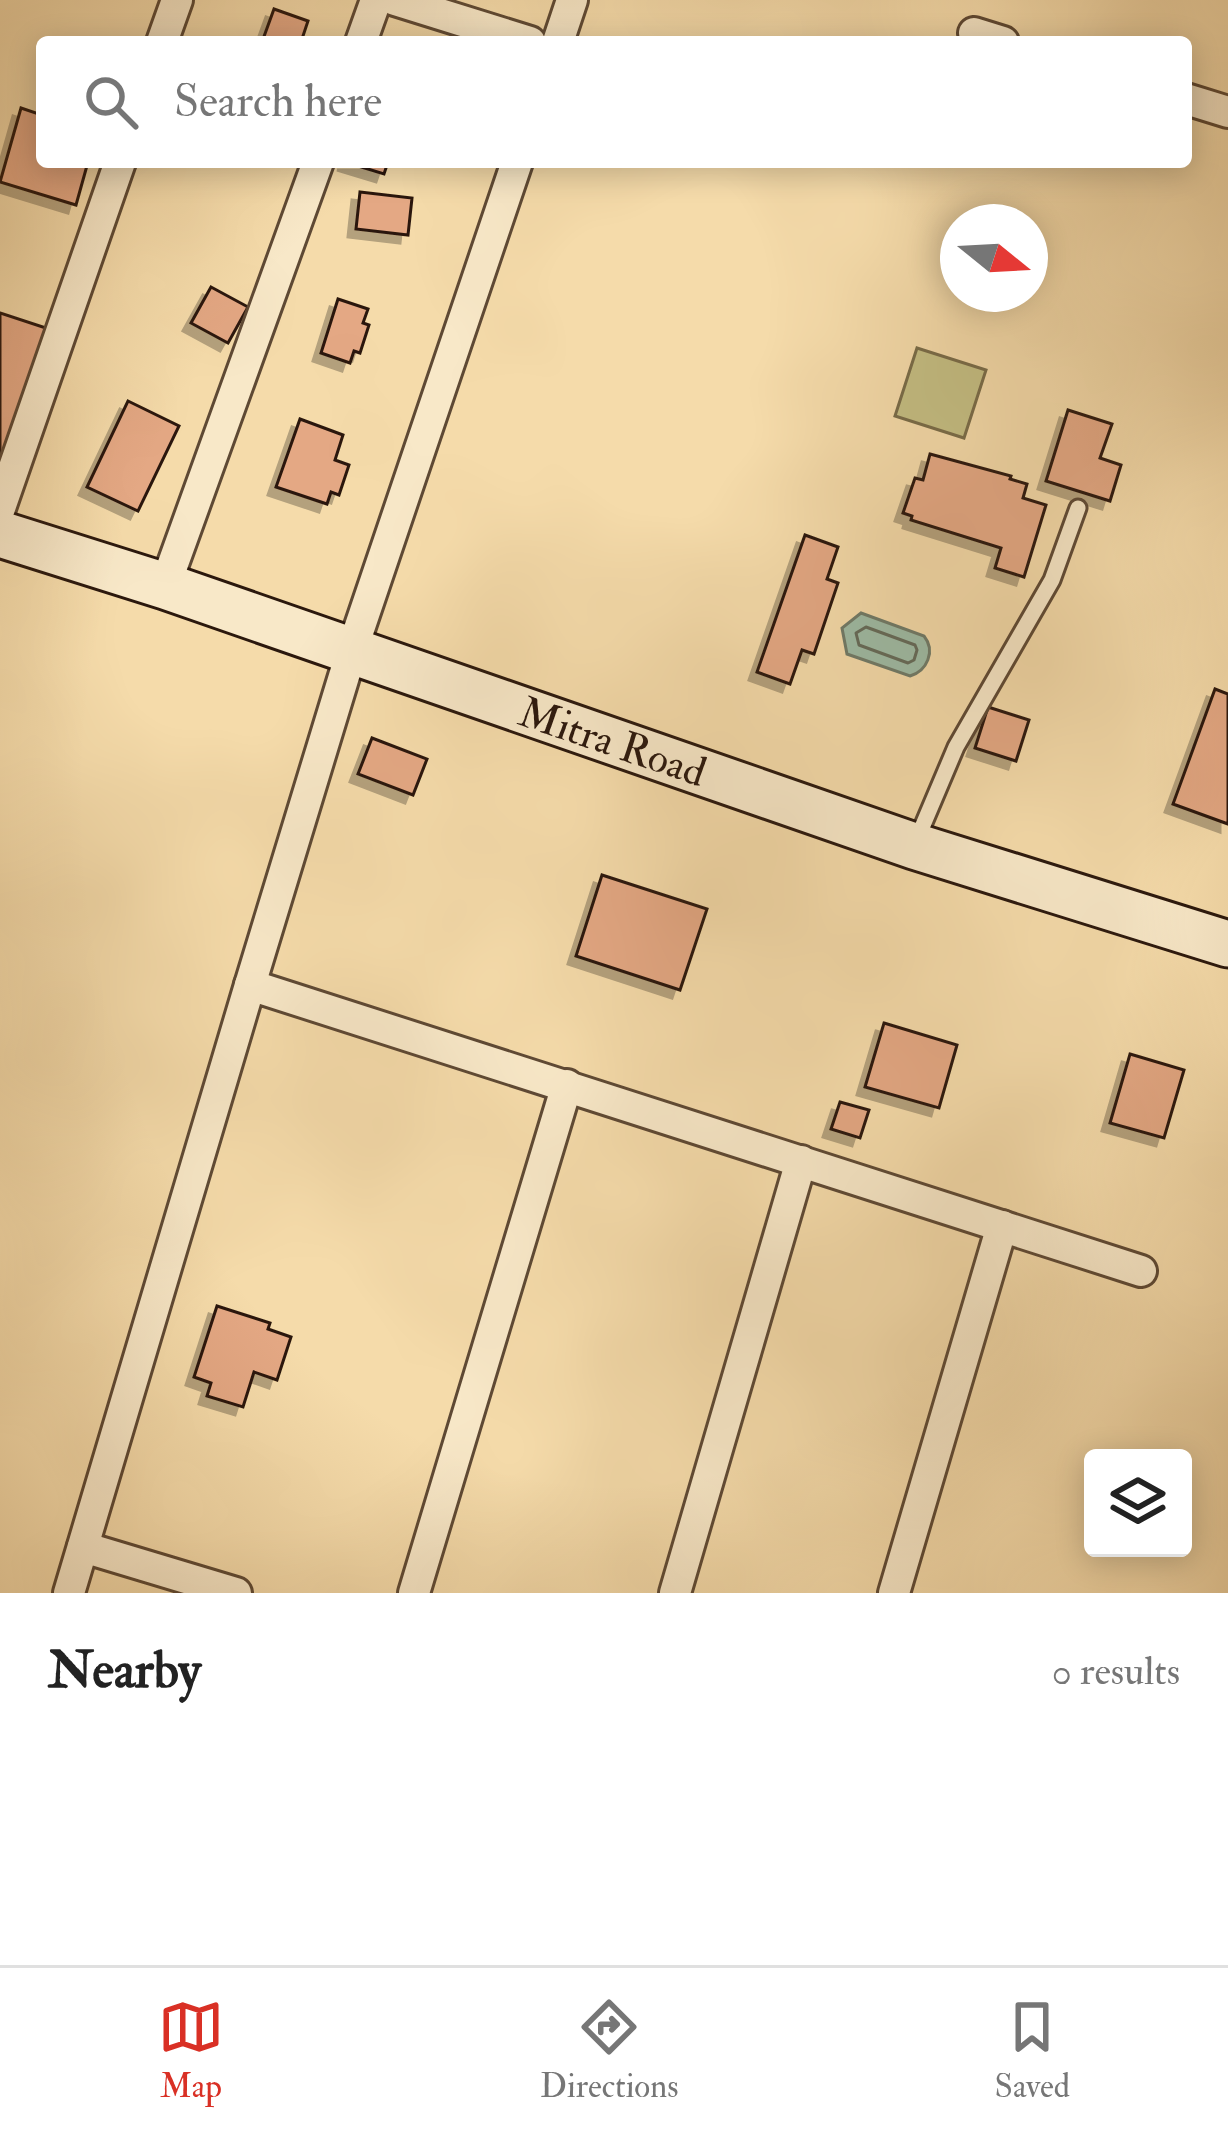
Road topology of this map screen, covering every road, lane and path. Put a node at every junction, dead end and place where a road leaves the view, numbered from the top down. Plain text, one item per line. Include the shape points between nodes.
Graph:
1 (177, 0) edge
2 (376, 0) edge
3 (394, 0) edge
4 (572, 0) edge
5 (164, 36) edge
6 (363, 36) edge
7 (511, 36) edge
8 (560, 36) edge
9 (1192, 101) edge
10 (1228, 112) edge
11 (118, 168) edge
12 (316, 168) edge
13 (515, 168) edge
14 (0, 508) edge
15 (1078, 508) dead end
16 (0, 534) edge
17 (165, 586) junction
18 (352, 650) junction
19 (914, 845) junction
20 (1228, 944) edge
21 (250, 985) junction
22 (567, 1085) junction
23 (801, 1161) junction
24 (1002, 1226) junction
25 (1141, 1270) dead end
26 (83, 1547) junction
27 (69, 1593) edge
28 (236, 1593) edge
29 (414, 1593) edge
30 (675, 1593) edge
31 (894, 1593) edge

1 - 5 street
2 - 6 street
3 - 7 street
4 - 8 street
9 - 10 street
11 - 14 street
12 - 17 street
13 - 18 street
15 - 19 lane via 1052,580 956,747
16 - 17 street, Mitra Road
17 - 18 street, Mitra Road
18 - 19 street, Mitra Road
18 - 21 street
19 - 20 street, Mitra Road
21 - 22 street
21 - 26 street
22 - 23 street
22 - 29 street
23 - 24 street
23 - 30 street
24 - 25 street
24 - 31 street
26 - 27 street
26 - 28 street

